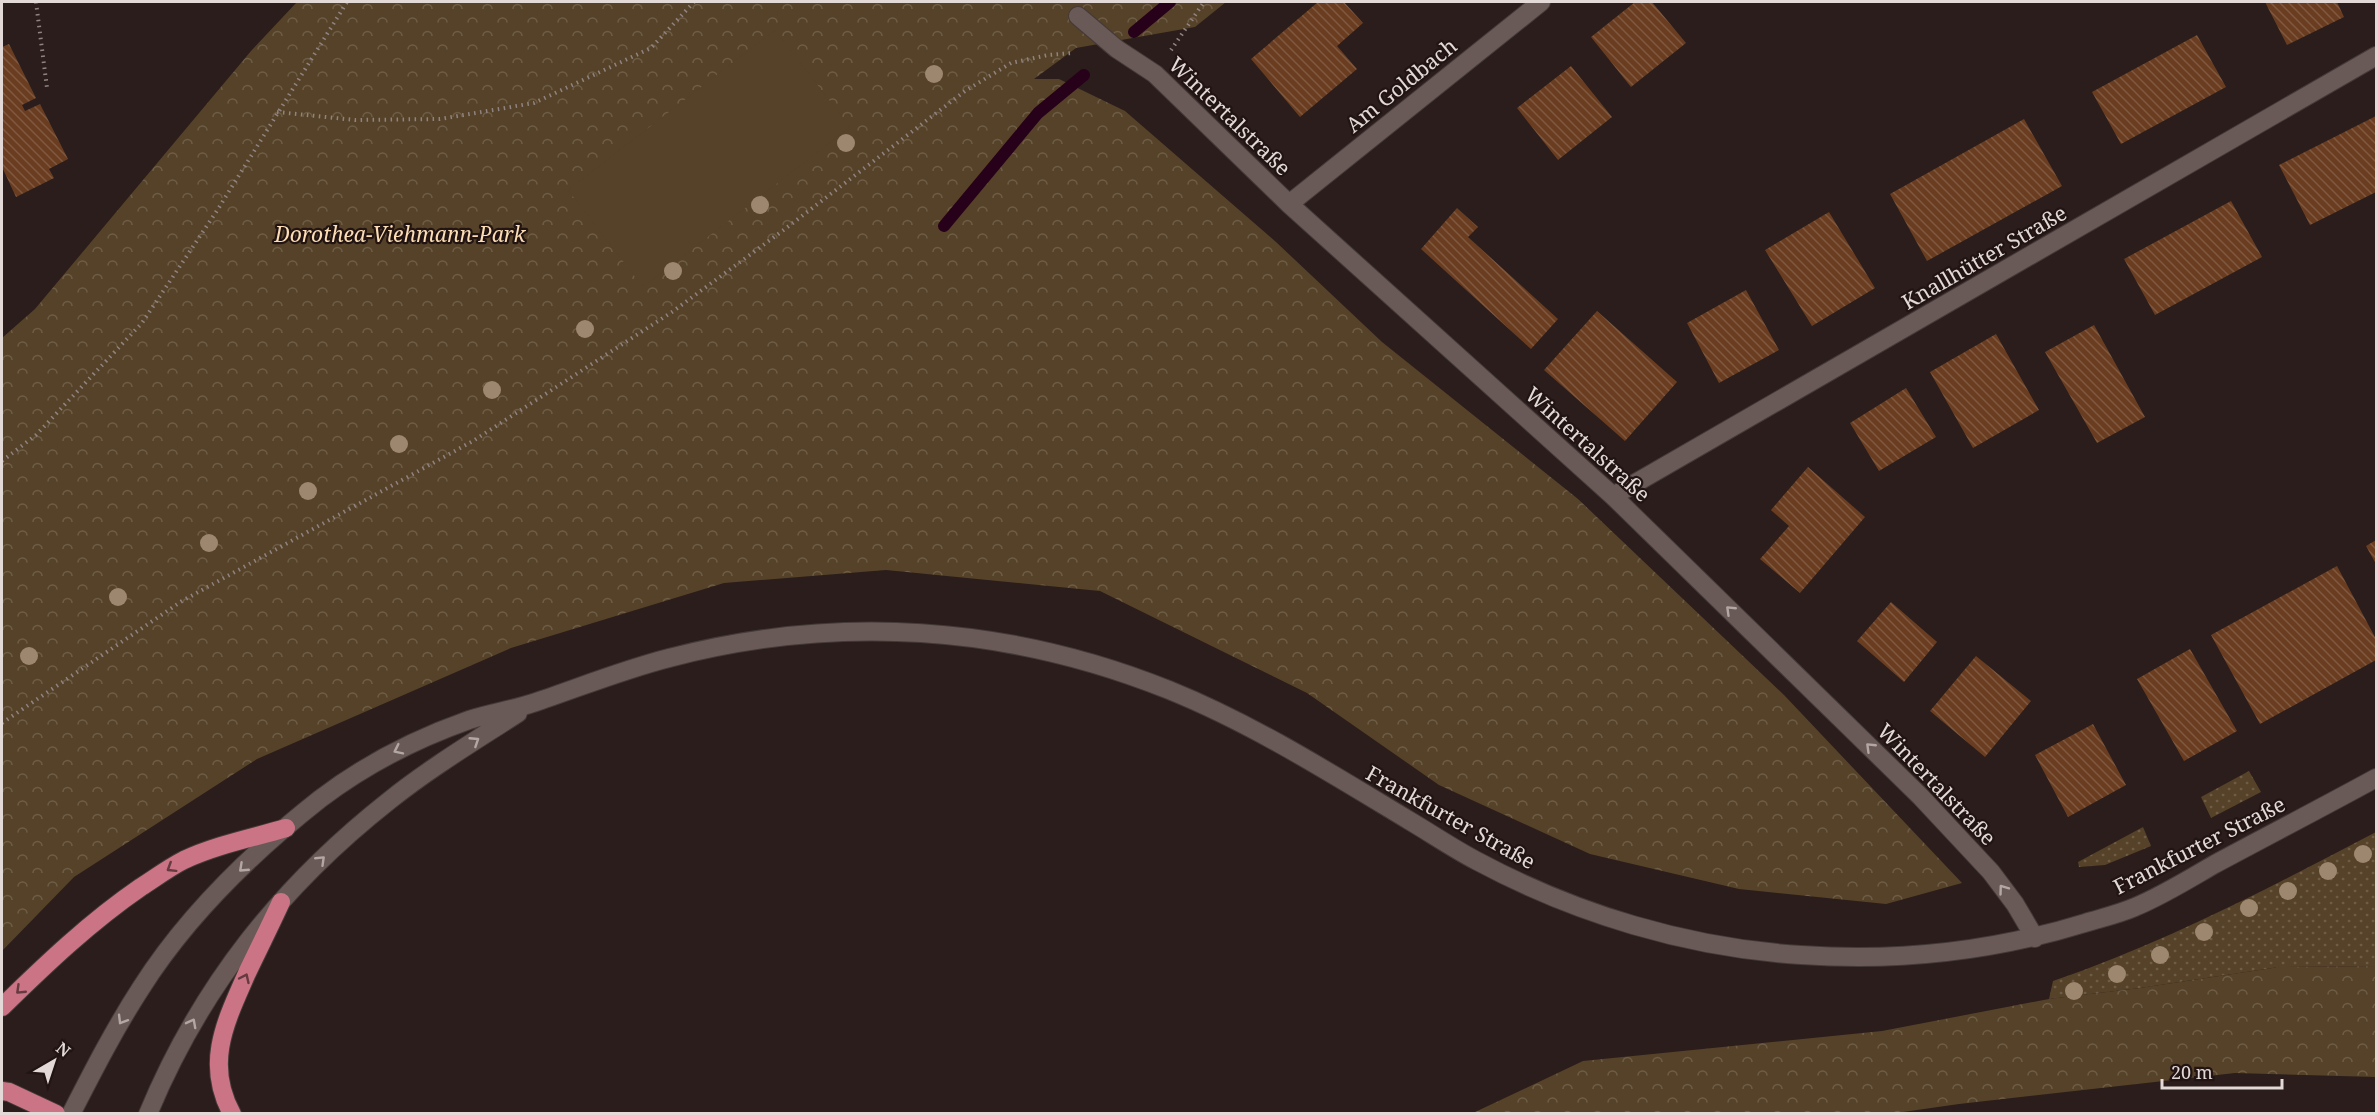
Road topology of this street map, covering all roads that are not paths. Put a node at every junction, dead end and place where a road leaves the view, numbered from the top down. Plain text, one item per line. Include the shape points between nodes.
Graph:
1 (1540, 2) edge
2 (1078, 16) dead end
3 (2376, 56) edge
4 (1289, 204) junction
5 (1613, 496) junction
6 (532, 704) junction
7 (2376, 778) edge
8 (286, 828) junction
9 (280, 902) junction
10 (2035, 938) junction
11 (2, 1007) edge
12 (2, 1091) edge
13 (56, 1113) edge
14 (71, 1113) edge
15 (148, 1113) edge
16 (232, 1113) edge

1 - 4 main road, Am Goldbach
2 - 4 main road, Wintertalstraße via 1155,74
3 - 5 main road, Knallhütter Straße
4 - 5 main road, Wintertalstraße
10 -> 5 main road, Wintertalstraße via 1991,872 1920,796
6 -> 8 main road via 476,718 392,752 321,799
9 -> 6 main road via 391,798
6 - 10 main road, Frankfurter Straße via 672,657 779,636 884,631 994,640 1109,668 1171,690 1287,748 1474,860 1537,891 1602,916 1737,948 1856,958 1916,956
7 - 10 main road, Frankfurter Straße via 2135,907
8 -> 11 highway via 215,848 159,876 116,904 60,950
8 -> 14 main road via 194,918 143,984
15 -> 9 main road via 179,1046 212,989
16 -> 9 highway via 221,1083 220,1040
12 - 13 highway

